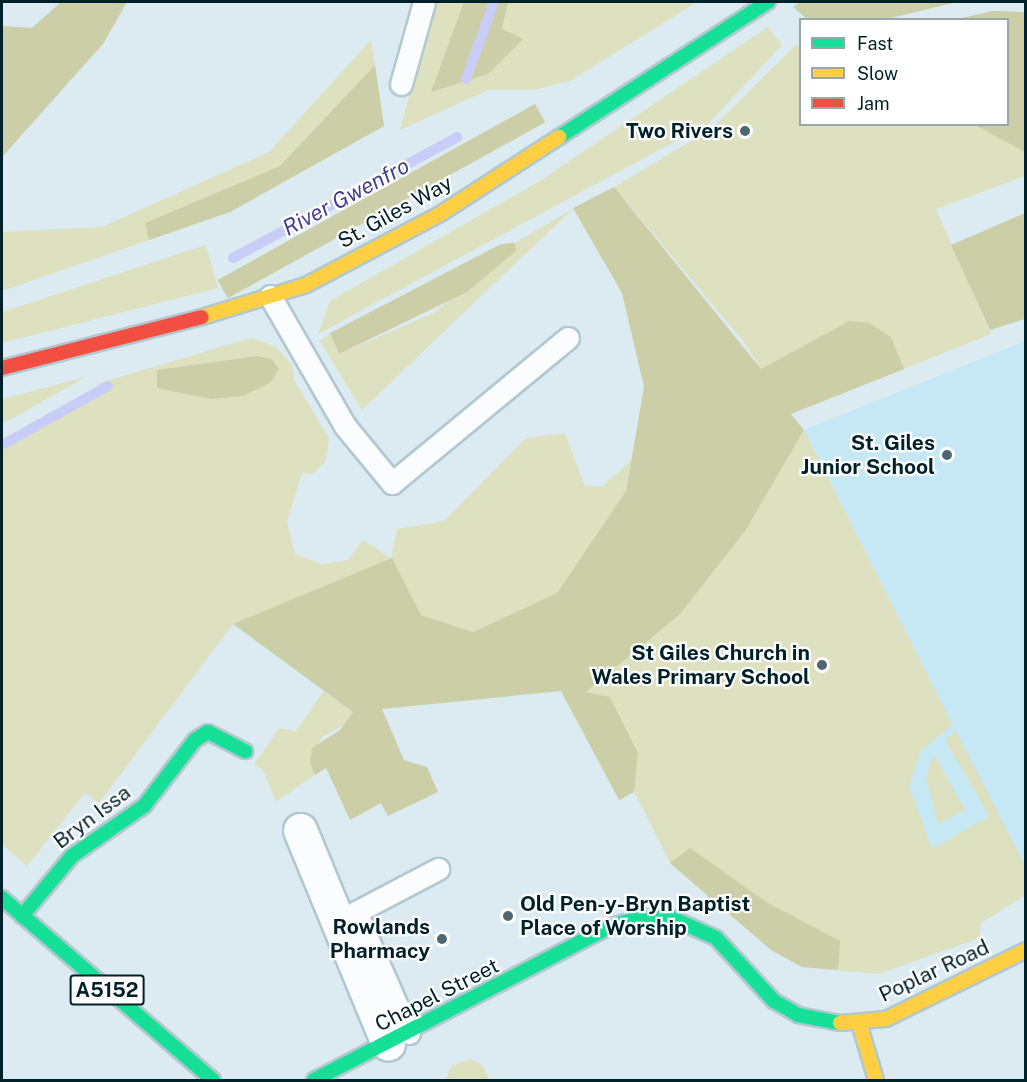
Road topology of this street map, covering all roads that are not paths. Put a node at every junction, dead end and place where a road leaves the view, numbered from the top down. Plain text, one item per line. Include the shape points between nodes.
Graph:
1 (424, 2) edge
2 (768, 2) edge
3 (401, 84) dead end
4 (270, 296) junction
5 (568, 338) dead end
6 (2, 368) edge
7 (245, 751) dead end
8 (300, 830) dead end
9 (438, 869) dead end
10 (2, 898) edge
11 (22, 916) junction
12 (1026, 950) edge
13 (859, 1023) junction
14 (398, 1038) junction
15 (210, 1080) edge
16 (314, 1080) edge
17 (876, 1080) edge

1 - 3 lane
2 - 4 street, St. Giles Way via 440,214 306,285
4 - 5 lane via 345,426 392,483
4 - 6 street, St. Giles Way via 139,336
7 - 11 street, Bryn Issa via 208,732 195,740 144,806 72,856
8 - 14 street
9 - 14 lane via 356,912
10 - 11 street, A5152
11 - 15 street, A5152
12 - 13 street, Poplar Road via 913,1008
13 - 14 street, Chapel Street via 832,1024 798,1015 774,1001 716,938 674,919 641,917 609,927
13 - 17 street
14 - 16 street, Chapel Street

